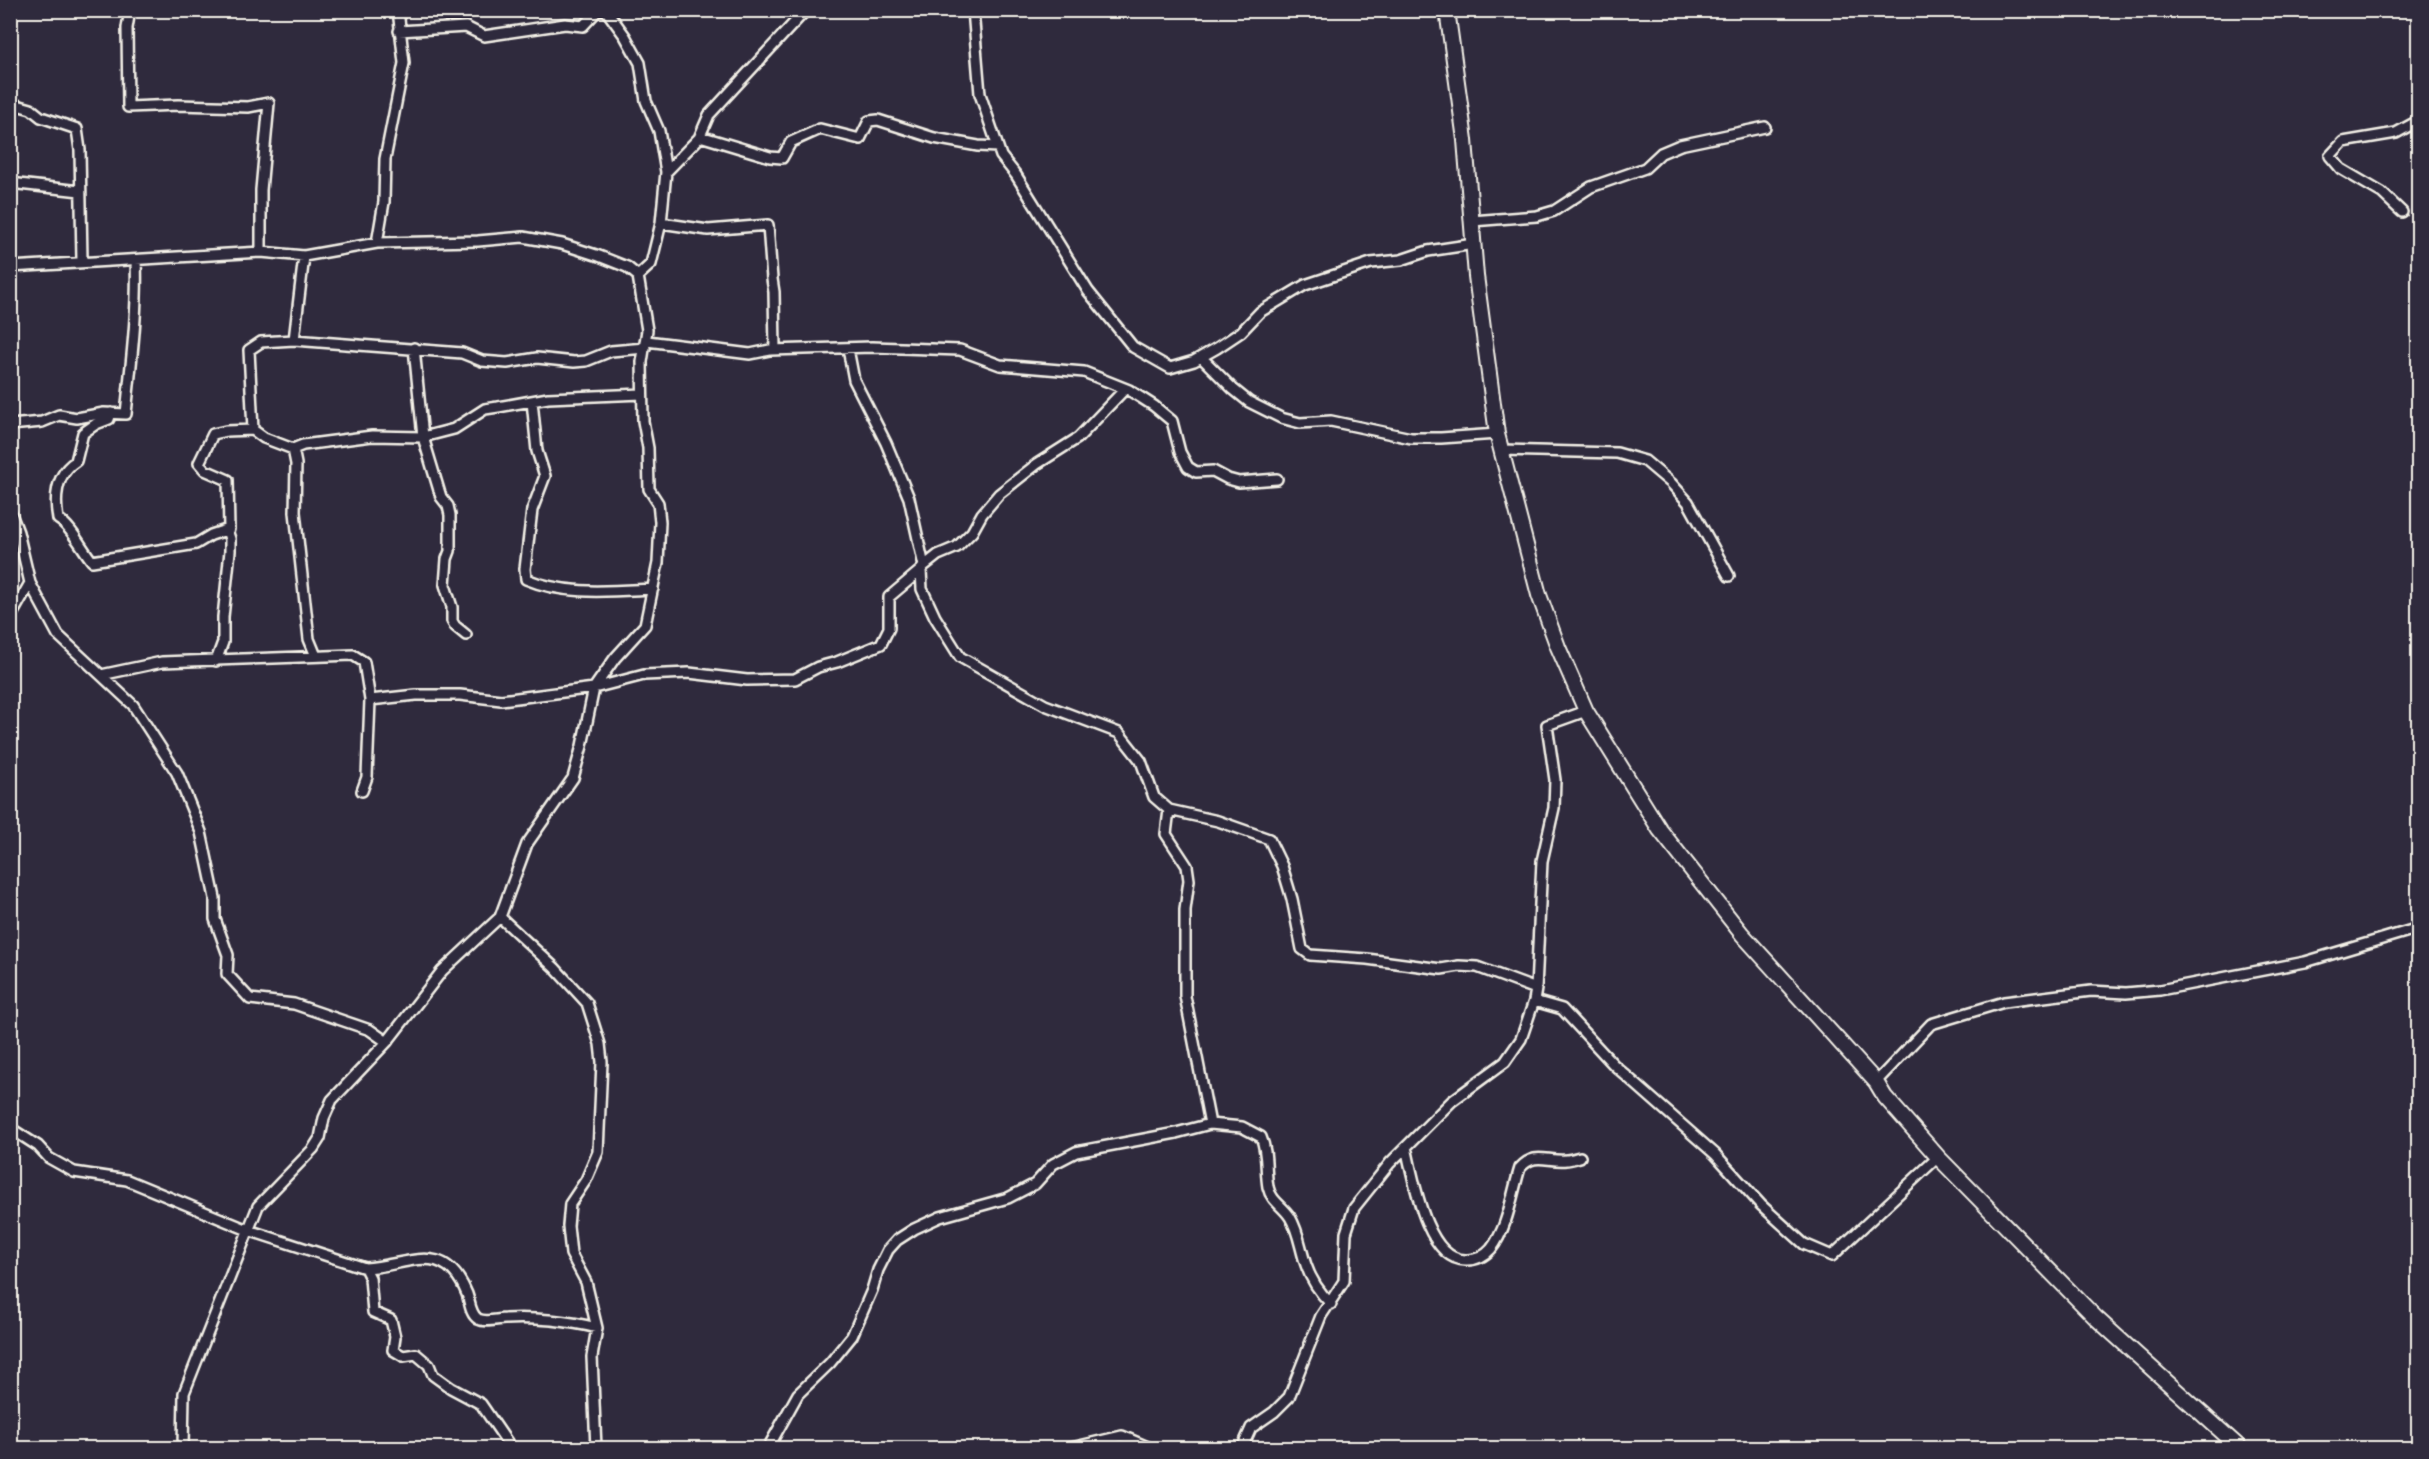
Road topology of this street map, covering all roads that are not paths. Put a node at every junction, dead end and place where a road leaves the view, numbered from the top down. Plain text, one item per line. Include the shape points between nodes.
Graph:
1 (130, 10) edge
2 (398, 10) edge
3 (598, 10) edge
4 (606, 10) edge
5 (806, 10) edge
6 (972, 10) edge
7 (1447, 10) edge
8 (399, 31) junction
9 (10, 103) edge
10 (2418, 121) edge
11 (1765, 127) dead end
12 (700, 136) junction
13 (998, 147) junction
14 (666, 172) junction
15 (10, 183) edge
16 (80, 191) junction
17 (2402, 212) dead end
18 (1472, 221) junction
19 (662, 223) junction
20 (377, 243) junction
21 (1474, 244) junction
22 (261, 252) junction
23 (304, 256) junction
24 (136, 260) junction
25 (82, 261) junction
26 (10, 267) edge
27 (638, 276) junction
28 (294, 340) junction
29 (646, 345) junction
30 (414, 348) junction
31 (848, 348) junction
32 (775, 350) junction
33 (1202, 357) junction
34 (1125, 389) junction
35 (642, 394) junction
36 (532, 401) junction
37 (111, 413) junction
38 (10, 425) edge
39 (253, 430) junction
40 (1497, 434) junction
41 (423, 437) junction
42 (293, 449) junction
43 (1502, 450) junction
44 (1277, 479) dead end
45 (10, 511) edge
46 (227, 530) junction
47 (14, 534) edge
48 (923, 568) junction
49 (1729, 576) dead end
50 (30, 583) junction
51 (653, 589) junction
52 (10, 618) edge
53 (466, 634) dead end
54 (316, 656) junction
55 (216, 661) junction
56 (101, 675) junction
57 (594, 688) junction
58 (370, 700) junction
59 (1586, 711) junction
60 (362, 791) dead end
61 (1169, 810) junction
62 (500, 917) junction
63 (2418, 932) edge
64 (1536, 989) junction
65 (1534, 1001) junction
66 (387, 1042) junction
67 (1876, 1082) junction
68 (1210, 1124) junction
69 (10, 1128) edge
70 (1406, 1146) junction
71 (1580, 1156) dead end
72 (1938, 1157) junction
73 (248, 1230) junction
74 (365, 1268) junction
75 (1331, 1304) junction
76 (597, 1328) junction
77 (183, 1449) edge
78 (506, 1449) edge
79 (596, 1449) edge
80 (768, 1449) edge
81 (1071, 1449) edge
82 (1150, 1449) edge
83 (1242, 1449) edge
84 (2240, 1449) edge

1 - 22 street via 128,107 269,104 261,190
2 - 8 street
3 - 8 street via 583,26 565,24 484,36 466,27
4 - 14 street via 639,63 646,101 659,131
5 - 12 street via 709,115
6 - 13 street via 980,94
7 - 18 street
8 - 20 street via 404,63 386,159
9 - 16 street via 77,129
10 - 17 street via 2396,133 2343,142 2330,156 2341,169 2382,193
11 - 18 street via 1661,153 1645,168 1591,187 1554,211
12 - 13 street via 770,158 782,158 791,142 820,129 860,139 869,121 878,120 934,138
12 - 14 street
13 - 33 street via 1088,291 1133,347 1170,368
14 - 19 street
15 - 16 street
16 - 25 street
18 - 21 street
19 - 27 street via 651,264
19 - 32 street via 708,230 768,225
20 - 23 street
20 - 27 street via 523,237 599,256
21 - 33 street via 1371,263 1305,285 1260,312 1241,332
21 - 40 street
22 - 23 street
22 - 24 street
23 - 28 street
24 - 25 street
24 - 37 street via 135,336 126,414
25 - 26 street
27 - 29 street
28 - 30 street
28 - 39 street via 261,342 249,350
29 - 30 street via 610,351 586,361 537,358 507,363
29 - 32 street via 750,354
29 - 35 street
30 - 41 street
31 - 32 street
31 - 34 street via 960,350 1000,365 1084,372
31 - 48 street via 854,380 909,498
33 - 40 street via 1249,402 1299,423 1331,421 1411,438
34 - 44 street via 1154,405 1172,421 1180,452 1188,467 1196,472 1213,471 1239,482
34 - 48 street via 1078,438 999,494 957,547 938,555
35 - 36 street
35 - 51 street via 650,489 658,503 660,522
36 - 41 street via 485,409 454,429
36 - 51 street via 537,451 545,476 531,510 526,579 570,590
37 - 38 street via 77,418 59,415 42,422
37 - 46 street via 109,419 83,433 76,461 60,478 56,495 58,519 68,524 92,561 195,544
39 - 42 street
39 - 46 street via 213,434 200,456 199,463 205,470 228,480
40 - 43 street
41 - 42 street via 372,436
41 - 53 street via 450,515 446,585 452,621
42 - 54 street via 295,512 309,639
43 - 49 street via 1617,453 1645,461 1688,502
43 - 59 street via 1539,595
45 - 47 street
46 - 55 street via 230,551 223,642
47 - 50 street
48 - 57 street via 889,597 889,628 881,644 795,679 747,680 689,673 644,675
48 - 61 street via 922,589 960,657 1045,705 1119,733 1141,761 1154,797
50 - 52 street
50 - 56 street via 58,635
51 - 57 street via 645,625
54 - 55 street
54 - 58 street via 353,655 364,662
55 - 56 street via 162,662
56 - 66 street via 133,705 177,773 201,832 215,898 215,919 228,955 227,974 250,999 294,1004 370,1030
57 - 58 street via 501,700 460,695
57 - 62 street via 573,778 527,844
58 - 60 street via 368,777
59 - 64 street via 1547,725 1555,780 1554,808 1542,861
59 - 67 street via 1660,830 1742,934
61 - 64 street via 1218,821 1269,839 1292,899 1302,949 1310,956 1442,969 1477,967
61 - 68 street via 1166,834 1187,866 1189,880 1185,996
62 - 66 street via 442,971
62 - 76 street via 587,1003 600,1044 598,1152 570,1204 568,1226 571,1254 586,1282
63 - 67 street via 2412,930 2305,962 2160,990 2091,991 2004,1002 1931,1024
64 - 65 street
65 - 70 street via 1521,1039 1505,1062 1452,1101
65 - 72 street via 1562,1009 1614,1065 1715,1154 1761,1205 1804,1244 1832,1256
66 - 73 street via 332,1100 313,1149 258,1206
67 - 72 street
68 - 75 street via 1242,1127 1261,1137 1266,1148 1268,1189 1289,1214 1306,1265 1319,1291
68 - 80 street via 1076,1152 1053,1164 1035,1184 1008,1198 940,1217 897,1240 878,1270 852,1336 798,1394
69 - 73 street via 74,1172 128,1180
70 - 71 street via 1424,1216 1436,1240 1453,1258 1464,1261 1478,1259 1492,1248 1520,1167 1527,1160
70 - 75 street via 1354,1208 1346,1233 1344,1281
72 - 84 street via 2096,1318
73 - 74 street
73 - 77 street via 184,1393
74 - 76 street via 434,1259 455,1272 478,1318 528,1318
74 - 78 street via 370,1278 373,1312 391,1320 393,1350 403,1356 416,1354 429,1365 433,1375 481,1404 507,1442
75 - 83 street via 1321,1316 1289,1397 1251,1428
76 - 79 street via 592,1357
81 - 82 street via 1122,1436

